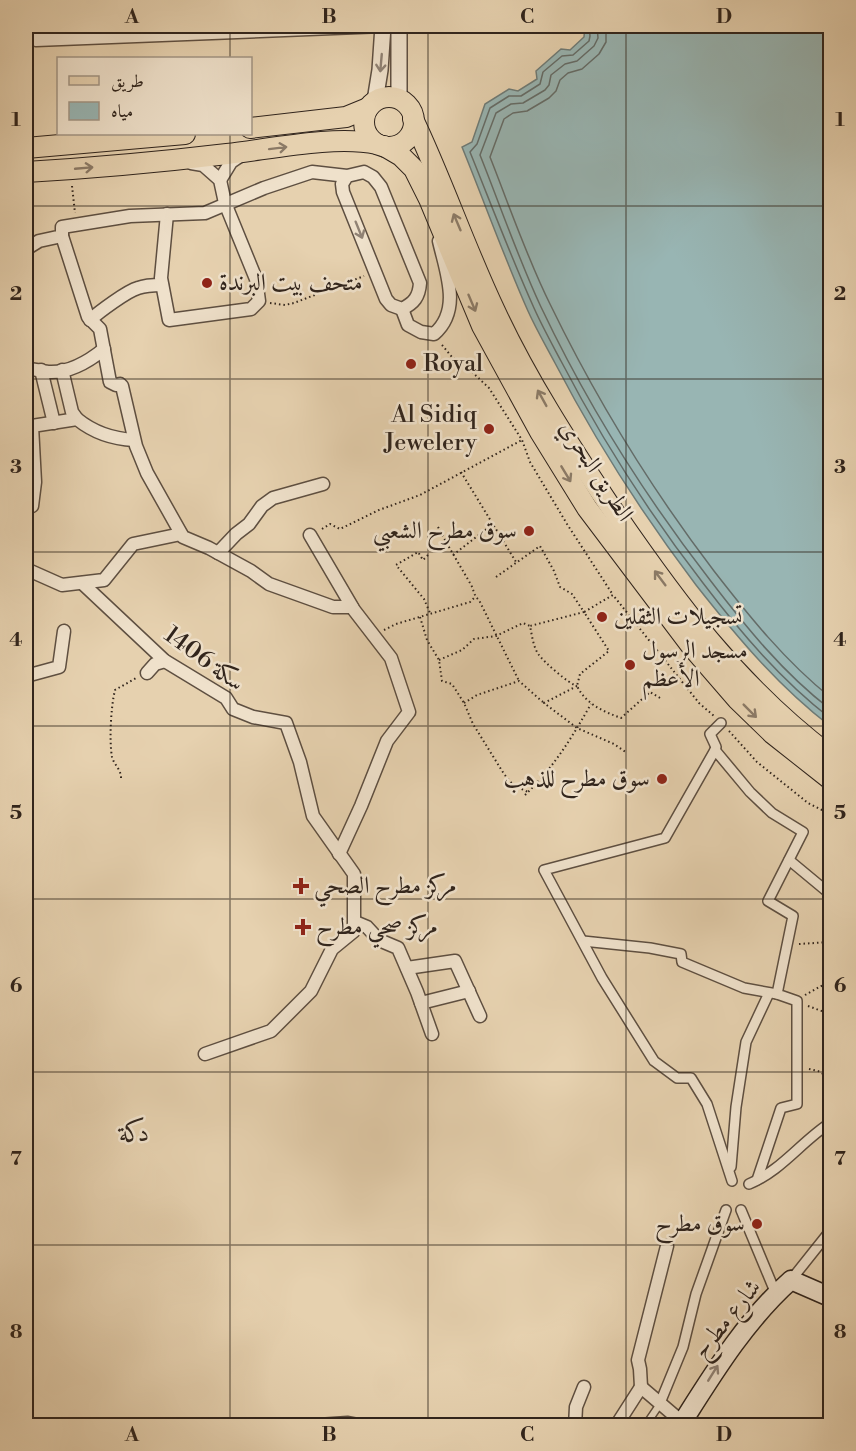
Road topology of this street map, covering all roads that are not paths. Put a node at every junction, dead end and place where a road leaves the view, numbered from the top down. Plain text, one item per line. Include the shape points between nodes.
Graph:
1 (37, 26) edge
2 (383, 26) edge
3 (399, 26) edge
4 (399, 99) junction
5 (371, 105) junction
6 (413, 119) junction
7 (252, 128) edge
8 (174, 135) edge
9 (381, 145) junction
10 (26, 148) edge
11 (246, 152) junction
12 (178, 160) junction
13 (26, 172) edge
14 (347, 176) junction
15 (220, 180) junction
16 (429, 199) junction
17 (225, 203) junction
18 (167, 214) junction
19 (62, 236) junction
20 (26, 249) edge
21 (162, 285) junction
22 (402, 309) junction
23 (90, 320) junction
24 (104, 349) junction
25 (26, 369) edge
26 (41, 370) junction
27 (62, 370) junction
28 (77, 419) junction
29 (54, 423) junction
30 (134, 440) junction
31 (323, 484) dead end
32 (26, 506) edge
33 (313, 533) road end
34 (181, 534) junction
35 (218, 553) junction
36 (26, 572) edge
37 (82, 583) junction
38 (352, 607) junction
39 (64, 632) dead end
40 (165, 661) junction
41 (147, 673) road end
42 (26, 676) edge
43 (721, 723) road end
44 (715, 750) junction
45 (831, 756) edge
46 (831, 779) edge
47 (339, 854) junction
48 (789, 860) junction
49 (831, 894) edge
50 (355, 922) junction
51 (583, 941) junction
52 (407, 968) junction
53 (469, 991) junction
54 (773, 993) junction
55 (421, 1003) junction
56 (480, 1016) dead end
57 (432, 1034) dead end
58 (206, 1054) dead end
59 (831, 1123) edge
60 (741, 1209) dead end
61 (726, 1210) dead end
62 (831, 1231) edge
63 (667, 1246) dead end
64 (791, 1280) junction
65 (776, 1294) junction
66 (831, 1297) edge
67 (584, 1387) dead end
68 (641, 1387) junction
69 (660, 1403) junction
70 (682, 1424) edge
71 (303, 1425) edge
72 (364, 1425) edge
73 (575, 1425) edge
74 (616, 1425) edge
75 (645, 1425) edge

1 - 2 street via 36,40
2 -> 5 street via 380,70
3 - 4 street
4 - 5 main road via 387,97
4 - 6 main road
5 - 7 main road via 345,117
5 - 9 main road via 364,116 366,132
6 - 9 main road via 406,140 392,146
45 -> 6 main road, الطريق البحري via 779,715 698,628 595,483 553,418 495,312
8 - 10 main road
11 -> 9 main road via 358,140
9 - 16 main road, الطريق البحري via 414,169
11 - 12 main road
11 - 15 street via 231,162
13 -> 12 main road
12 - 15 street via 203,165
14 - 17 street via 312,172
14 -> 22 street via 343,192 386,299
14 - 22 street via 363,172 373,177 385,198 420,283 419,295
15 - 17 street
16 - 22 street via 451,307 442,327 434,333 408,325
16 -> 46 main road, الطريق البحري via 482,326 587,508 646,589 737,699 773,734
17 - 18 street via 205,213
17 - 21 street via 256,279 260,301 251,309 169,320
18 - 19 street via 63,227
18 - 21 street
19 - 20 street via 39,241
19 - 23 street
21 - 23 street via 135,288
23 - 24 street via 100,329
24 - 27 street via 76,368
24 - 30 street via 110,382 120,384 124,390
25 - 26 street
26 - 27 street
26 - 29 street
27 - 28 street
28 - 29 street
28 - 30 street via 87,427
29 - 32 street via 32,426 35,482 32,506
30 - 34 street via 147,473
31 - 35 street via 273,498
33 - 38 street
34 - 35 street
34 - 37 street via 133,544 104,580
35 - 38 street via 269,584 333,607
36 - 37 street via 62,585
37 - 40 street, 1406 سكة
38 - 47 street via 391,658 409,712 387,741
39 - 42 street via 59,667
40 - 41 street via 155,664
40 - 47 street, 1406 سكة via 226,698 233,709 286,723 313,816
43 - 44 street via 710,734
44 - 48 street via 772,813 803,832
44 - 51 street via 665,838 544,870
47 - 50 street via 354,874
48 - 49 street
48 - 54 street via 768,900 793,916
50 - 52 street via 398,948
50 - 58 street via 354,931 332,949 311,992 271,1031
51 - 54 street via 681,954 682,962 744,988
51 - 54 street via 654,1060 677,1078 691,1078 707,1104 731,1177 746,1042
52 - 53 street via 455,961
52 - 55 street
53 - 55 street
53 - 56 street
54 - 59 street via 797,1001 797,1104 781,1108 753,1182
55 - 57 street
60 - 65 street
61 - 69 street via 696,1294 683,1347
62 - 64 street
63 - 68 street via 638,1360
64 - 65 main road, شارع مطرح
64 - 66 main road, شارع مطرح
70 -> 65 main road, شارع مطرح via 722,1359
67 - 73 street via 576,1407
68 - 69 street
68 - 74 street
69 - 70 street
69 - 75 lane
71 - 72 street

